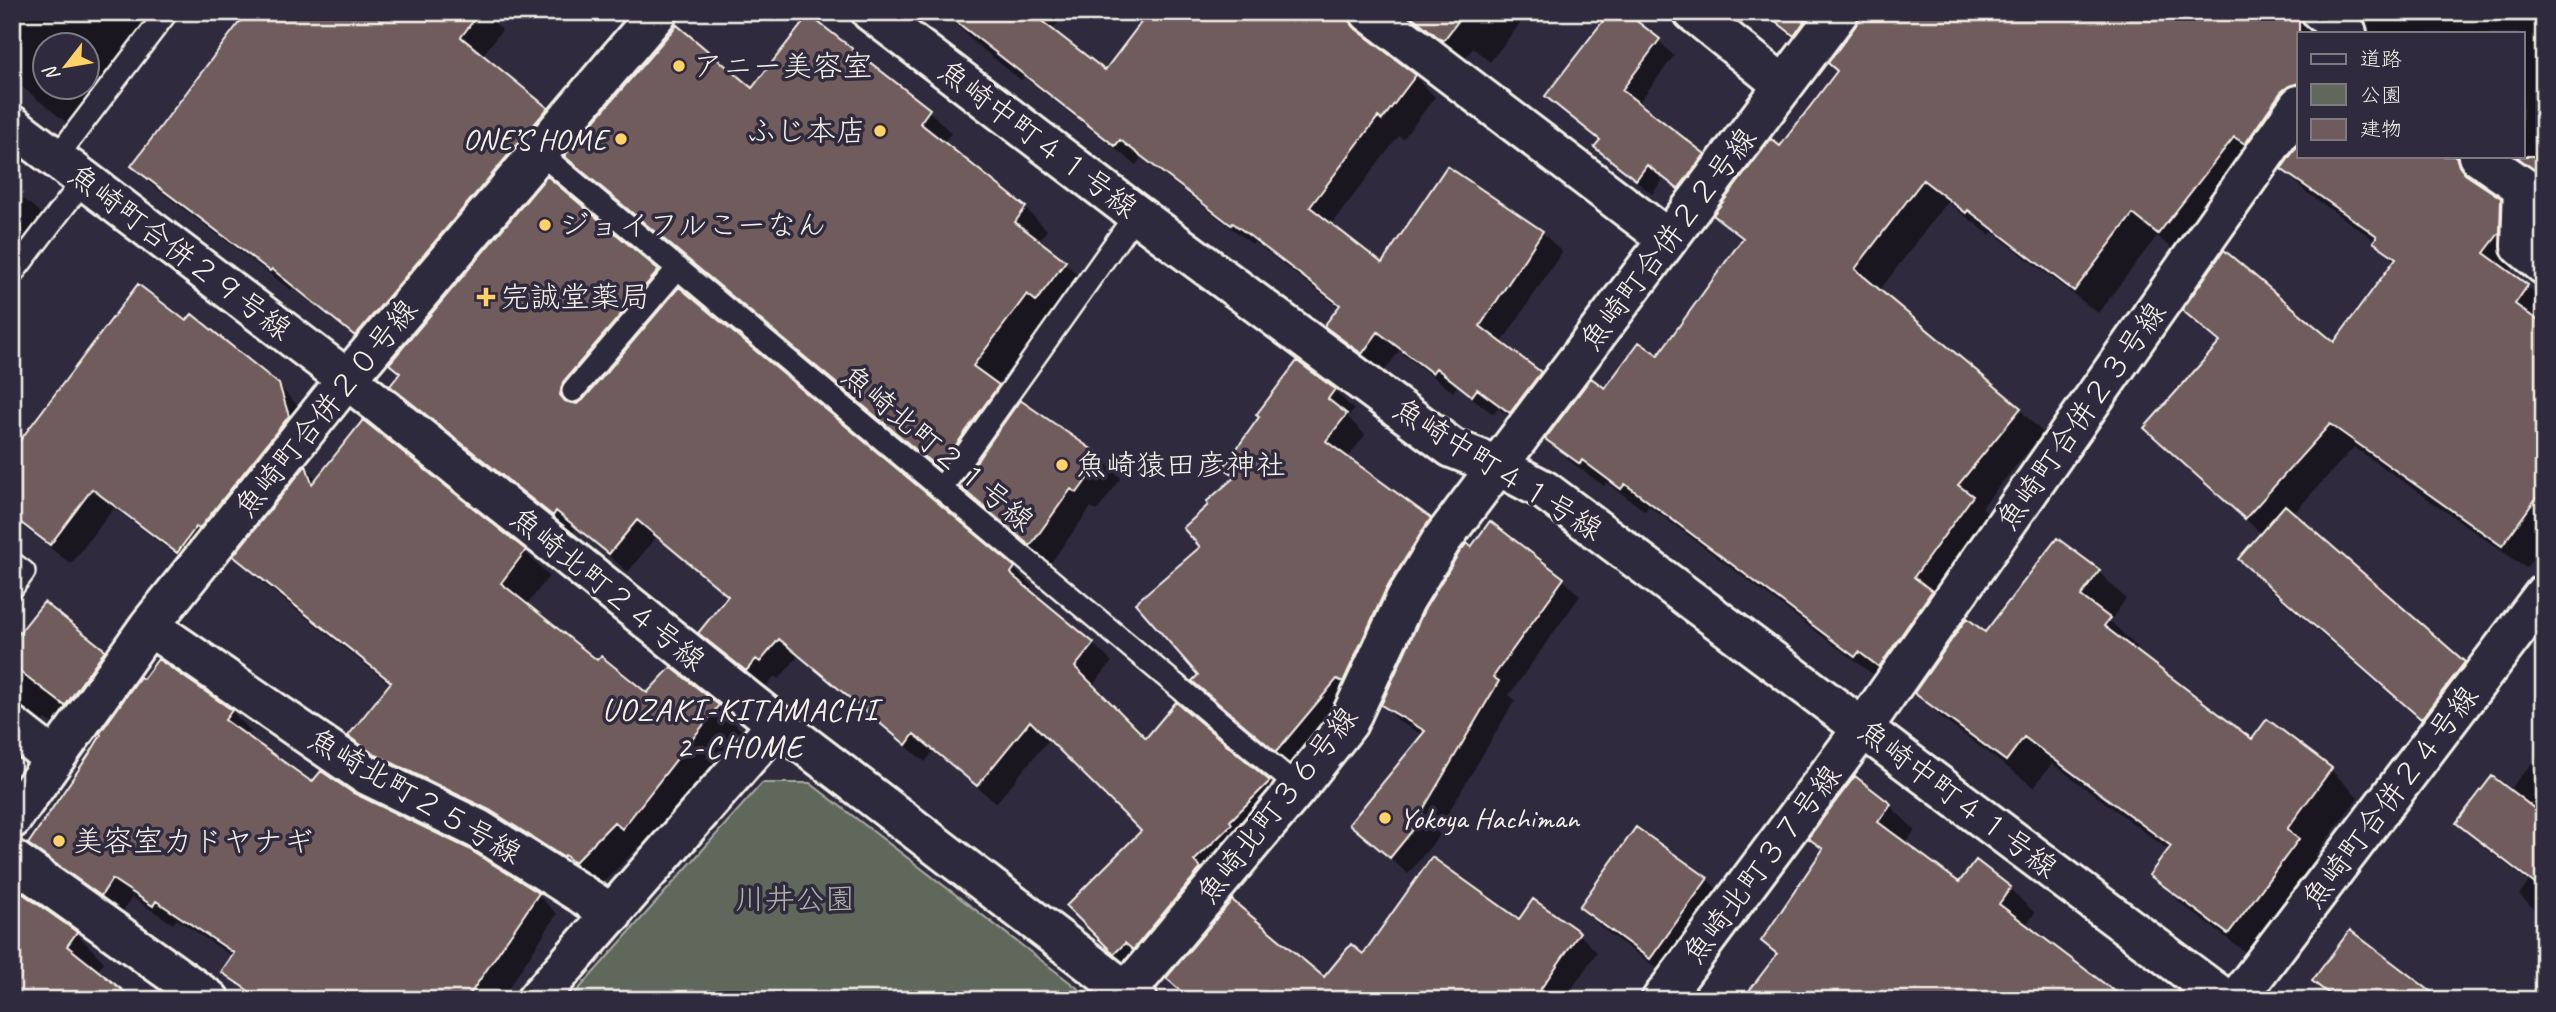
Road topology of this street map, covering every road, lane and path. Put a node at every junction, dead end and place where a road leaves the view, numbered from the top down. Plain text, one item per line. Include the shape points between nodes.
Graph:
1 (167, 12) edge
2 (872, 12) edge
3 (1369, 12) edge
4 (1693, 12) edge
5 (1839, 12) edge
6 (2321, 12) edge
7 (2364, 12) edge
8 (639, 18) edge
9 (2347, 32) edge
10 (2349, 32) edge
11 (1783, 85) junction
12 (2297, 109) edge
13 (12, 125) edge
14 (540, 153) junction
15 (2481, 158) edge
16 (70, 169) junction
17 (1136, 214) junction
18 (1668, 239) junction
19 (2544, 264) edge
20 (677, 268) junction
21 (12, 274) edge
22 (347, 380) junction
23 (573, 391) dead end
24 (1498, 466) junction
25 (941, 489) junction
26 (12, 563) edge
27 (12, 588) edge
28 (2544, 594) edge
29 (149, 626) junction
30 (777, 724) junction
31 (12, 726) edge
32 (1863, 727) junction
33 (54, 759) junction
34 (1298, 787) junction
35 (12, 819) edge
36 (12, 859) edge
37 (613, 915) junction
38 (1132, 995) edge
39 (210, 1000) edge
40 (536, 1000) edge
41 (1661, 1000) edge
42 (2226, 1000) edge
43 (2236, 1000) edge

1 - 16 lane
2 - 17 street, 魚崎中町４１号線
3 - 18 street
4 - 11 street
5 - 11 street, 魚崎町合併２２号線
6 - 9 street
7 - 10 street
8 - 14 street, 魚崎町合併２０号線
11 - 18 street, 魚崎町合併２２号線
12 - 32 street, 魚崎町合併２３号線
13 - 16 street, 魚崎町合併２９号線
14 - 20 lane, 魚崎北町２１号線
14 - 22 street, 魚崎町合併２０号線
15 - 19 street via 2523,187 2521,246
16 - 21 lane
16 - 22 street, 魚崎町合併２９号線
17 - 24 street, 魚崎中町４１号線 via 1452,448
17 - 25 lane
18 - 24 street, 魚崎町合併２２号線
20 - 23 lane
20 - 25 lane, 魚崎北町２１号線
22 - 29 street, 魚崎町合併２０号線
22 - 30 street, 魚崎北町２４号線
24 - 32 street, 魚崎中町４１号線 via 1544,490
24 - 34 street, 魚崎北町３６号線 via 1441,541 1405,600 1348,723
25 - 34 lane, 魚崎北町２１号線
26 - 27 lane via 24,572
28 - 43 street, 魚崎町合併２４号線
29 - 33 street, 魚崎町合併２０号線
29 - 37 street, 魚崎北町２５号線 via 363,773 478,829
30 - 37 street
30 - 38 street, 魚崎北町２４号線
31 - 33 street
32 - 41 street, 魚崎北町３７号線
32 - 42 street, 魚崎中町４１号線
33 - 35 street, 魚崎町合併２０号線
34 - 38 street, 魚崎北町３６号線
36 - 39 street
37 - 40 street

